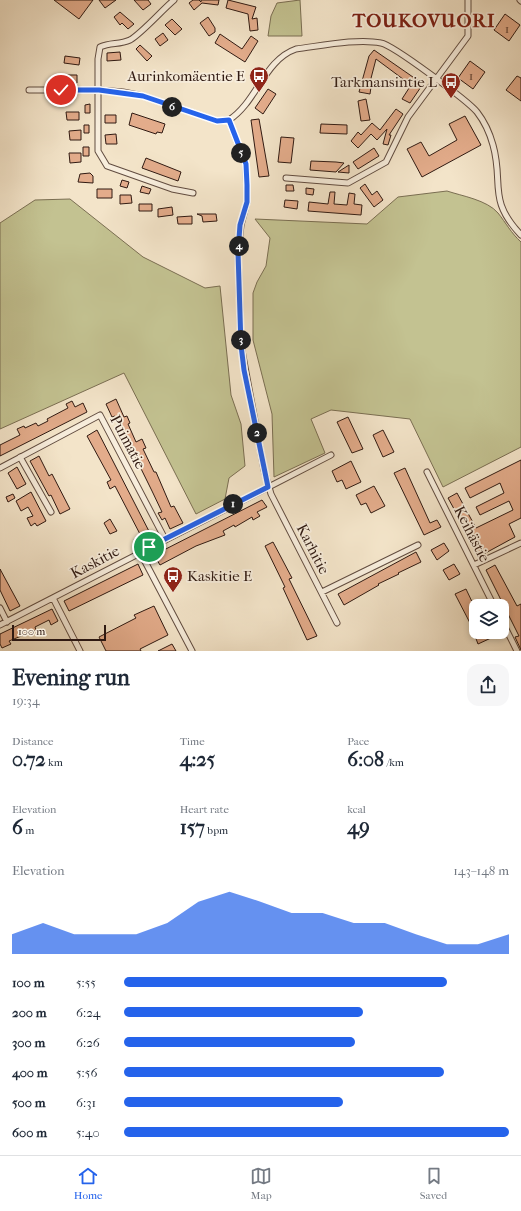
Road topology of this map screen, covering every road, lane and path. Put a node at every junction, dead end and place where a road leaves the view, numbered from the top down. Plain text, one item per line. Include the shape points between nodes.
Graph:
1 (174, 0) edge
2 (468, 0) edge
3 (436, 79) junction
4 (29, 90) dead end
5 (99, 90) junction
6 (229, 120) junction
7 (286, 178) dead end
8 (193, 193) dead end
9 (521, 235) edge
10 (330, 455) dead end
11 (20, 457) junction
12 (0, 468) edge
13 (427, 472) dead end
14 (268, 487) junction
15 (51, 512) dead end
16 (165, 539) junction
17 (521, 544) edge
18 (418, 545) dead end
19 (140, 552) junction
20 (474, 565) junction
21 (322, 592) junction
22 (53, 598) junction
23 (491, 599) edge
24 (0, 608) edge
25 (7, 622) junction
26 (337, 623) dead end
27 (0, 625) edge
28 (509, 635) edge
29 (80, 651) edge
30 (192, 651) edge
31 (517, 651) edge

1 - 5 street via 132,38 123,43 109,43 100,47
2 - 3 street via 468,36
3 - 6 street via 383,43 370,41 296,49 278,58 250,97
3 - 7 street via 408,117 386,162 348,183
3 - 9 street via 476,111 485,124 493,145 501,206 507,220
4 - 5 street
5 - 6 street via 143,96 217,121
5 - 8 street via 98,151 107,166 172,189
6 - 14 street, Karhitie via 246,164 247,202 240,225 238,252 241,345
10 - 14 street, Kaskitie
11 - 12 street, Puimatie
11 - 15 street
11 - 16 street, Puimatie via 100,415
13 - 20 street, Keihästie
14 - 16 street, Kaskitie
14 - 21 street, Karhitie
16 - 19 street, Kaskitie
17 - 20 street
18 - 21 street
19 - 22 street, Kaskitie
19 - 30 street
20 - 23 street, Keihästie
21 - 26 street, Karhitie
22 - 25 street, Kaskitie
22 - 29 street
24 - 25 street
25 - 27 street, Kaskitie
28 - 31 street

